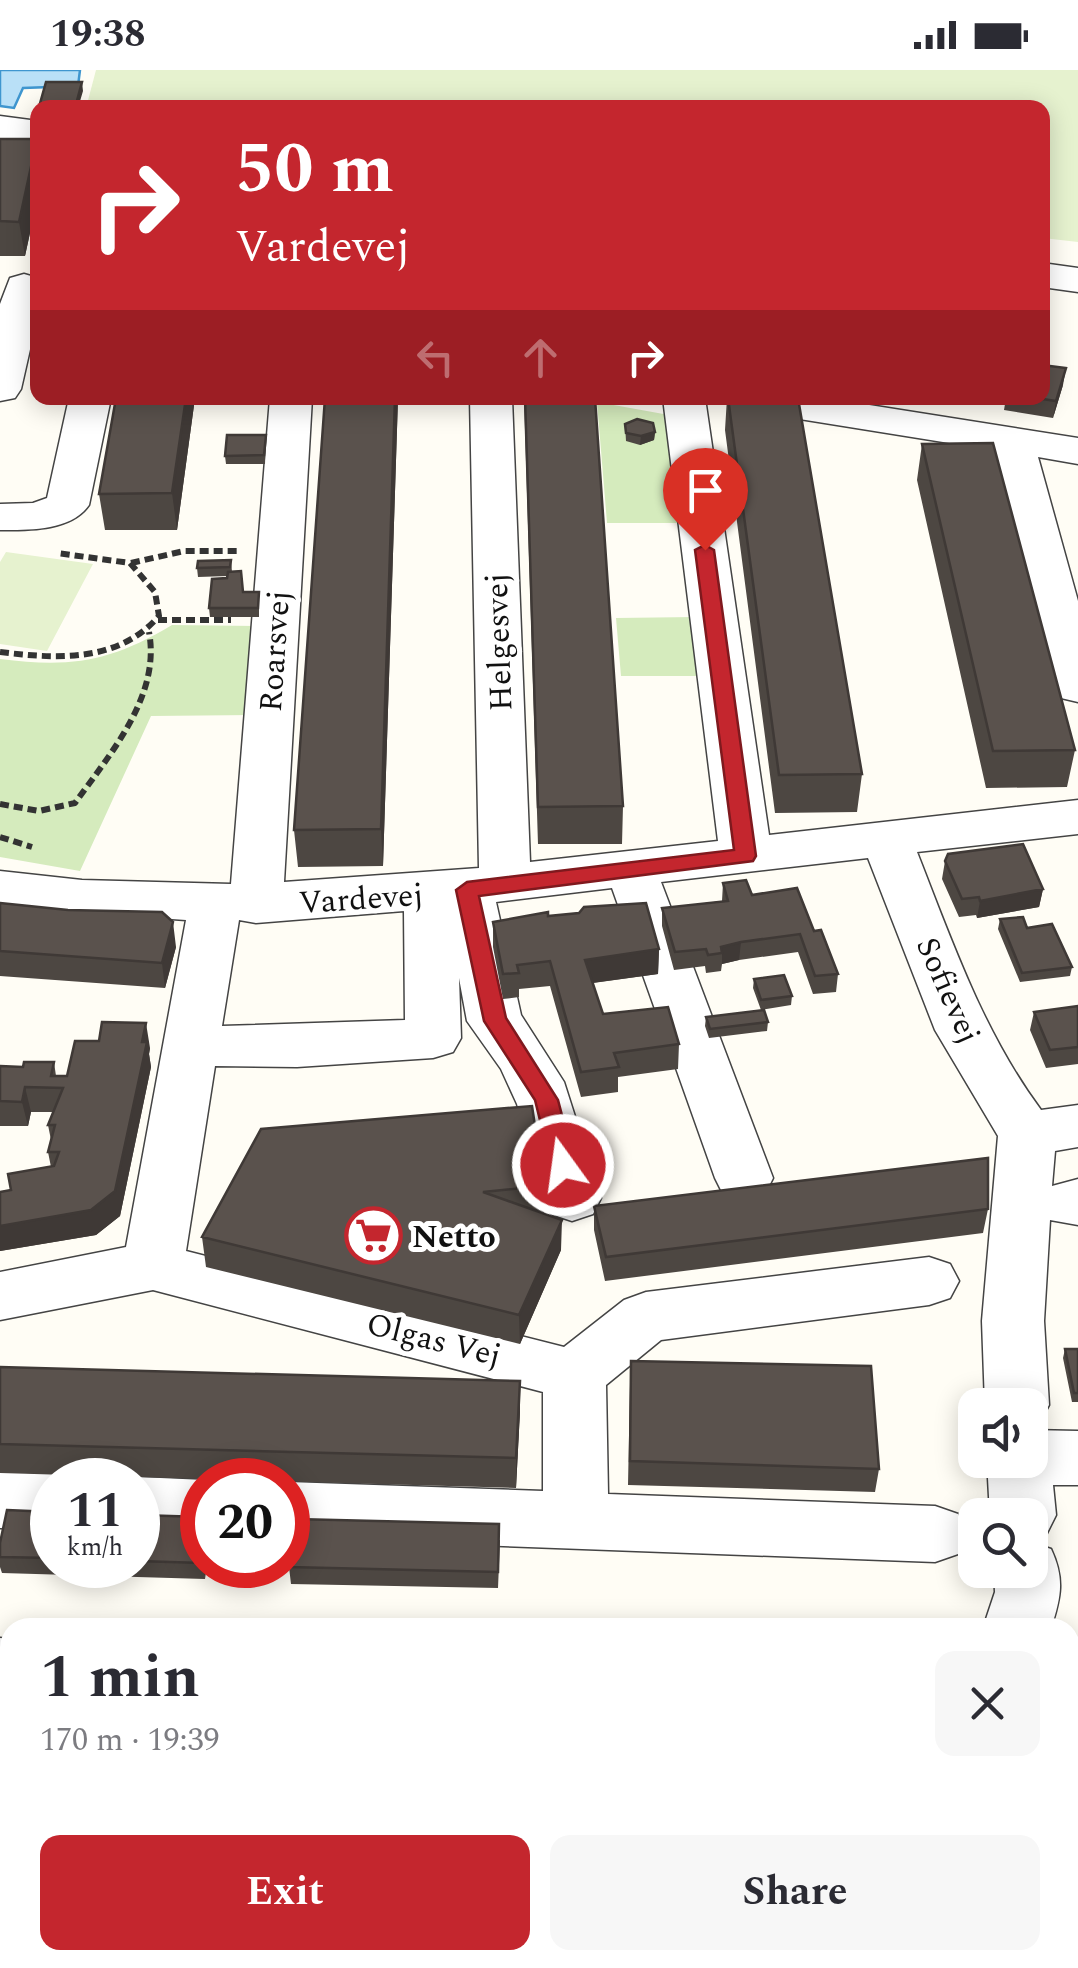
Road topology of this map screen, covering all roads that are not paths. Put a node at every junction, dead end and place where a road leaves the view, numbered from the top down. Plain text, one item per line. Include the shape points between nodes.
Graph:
1 (0, 127) edge
2 (30, 131) edge
3 (1050, 276) edge
4 (1078, 280) edge
5 (21, 285) edge
6 (0, 389) edge
7 (88, 405) edge
8 (291, 405) edge
9 (491, 405) edge
10 (685, 405) edge
11 (794, 405) edge
12 (1012, 440) junction
13 (1078, 450) edge
14 (20, 517) edge
15 (1078, 688) edge
16 (1078, 817) edge
17 (886, 840) junction
18 (746, 856) junction
19 (631, 868) junction
20 (0, 889) edge
21 (467, 890) junction
22 (236, 905) junction
23 (190, 1046) junction
24 (1053, 1129) edge
25 (744, 1178) dead end
26 (572, 1198) dead end
27 (153, 1266) junction
28 (929, 1281) dead end
29 (0, 1296) edge
30 (574, 1375) junction
31 (1015, 1388) edge
32 (1048, 1457) edge
33 (1078, 1458) edge
34 (0, 1500) edge
35 (30, 1501) edge
36 (310, 1511) edge
37 (576, 1521) junction
38 (934, 1534) dead end
39 (1029, 1588) edge
40 (1020, 1618) edge

1 - 2 street
3 - 4 street
5 - 6 street
7 - 14 street via 67,504
8 - 22 street, Roarsvej via 276,620
9 - 21 street, Helgesvej
10 - 18 street
11 - 12 street
12 - 13 street
12 - 15 street
16 - 17 street, Vardevej
17 - 18 street, Vardevej
17 - 24 street, Sofievej via 954,1009 1005,1106
18 - 19 street, Vardevej
19 - 21 street, Vardevej
19 - 25 street
20 - 22 street, Vardevej via 90,901
21 - 22 street, Vardevej
21 - 23 street via 432,1038
21 - 26 street via 495,1021 546,1100
22 - 23 street
23 - 27 street
24 - 31 street, Sofievej via 1012,1321
27 - 29 street, Olgas Vej
27 - 30 street, Olgas Vej
28 - 30 street via 646,1317
30 - 37 street
32 - 33 street
34 - 35 street
36 - 37 street
37 - 38 street
39 - 40 street

